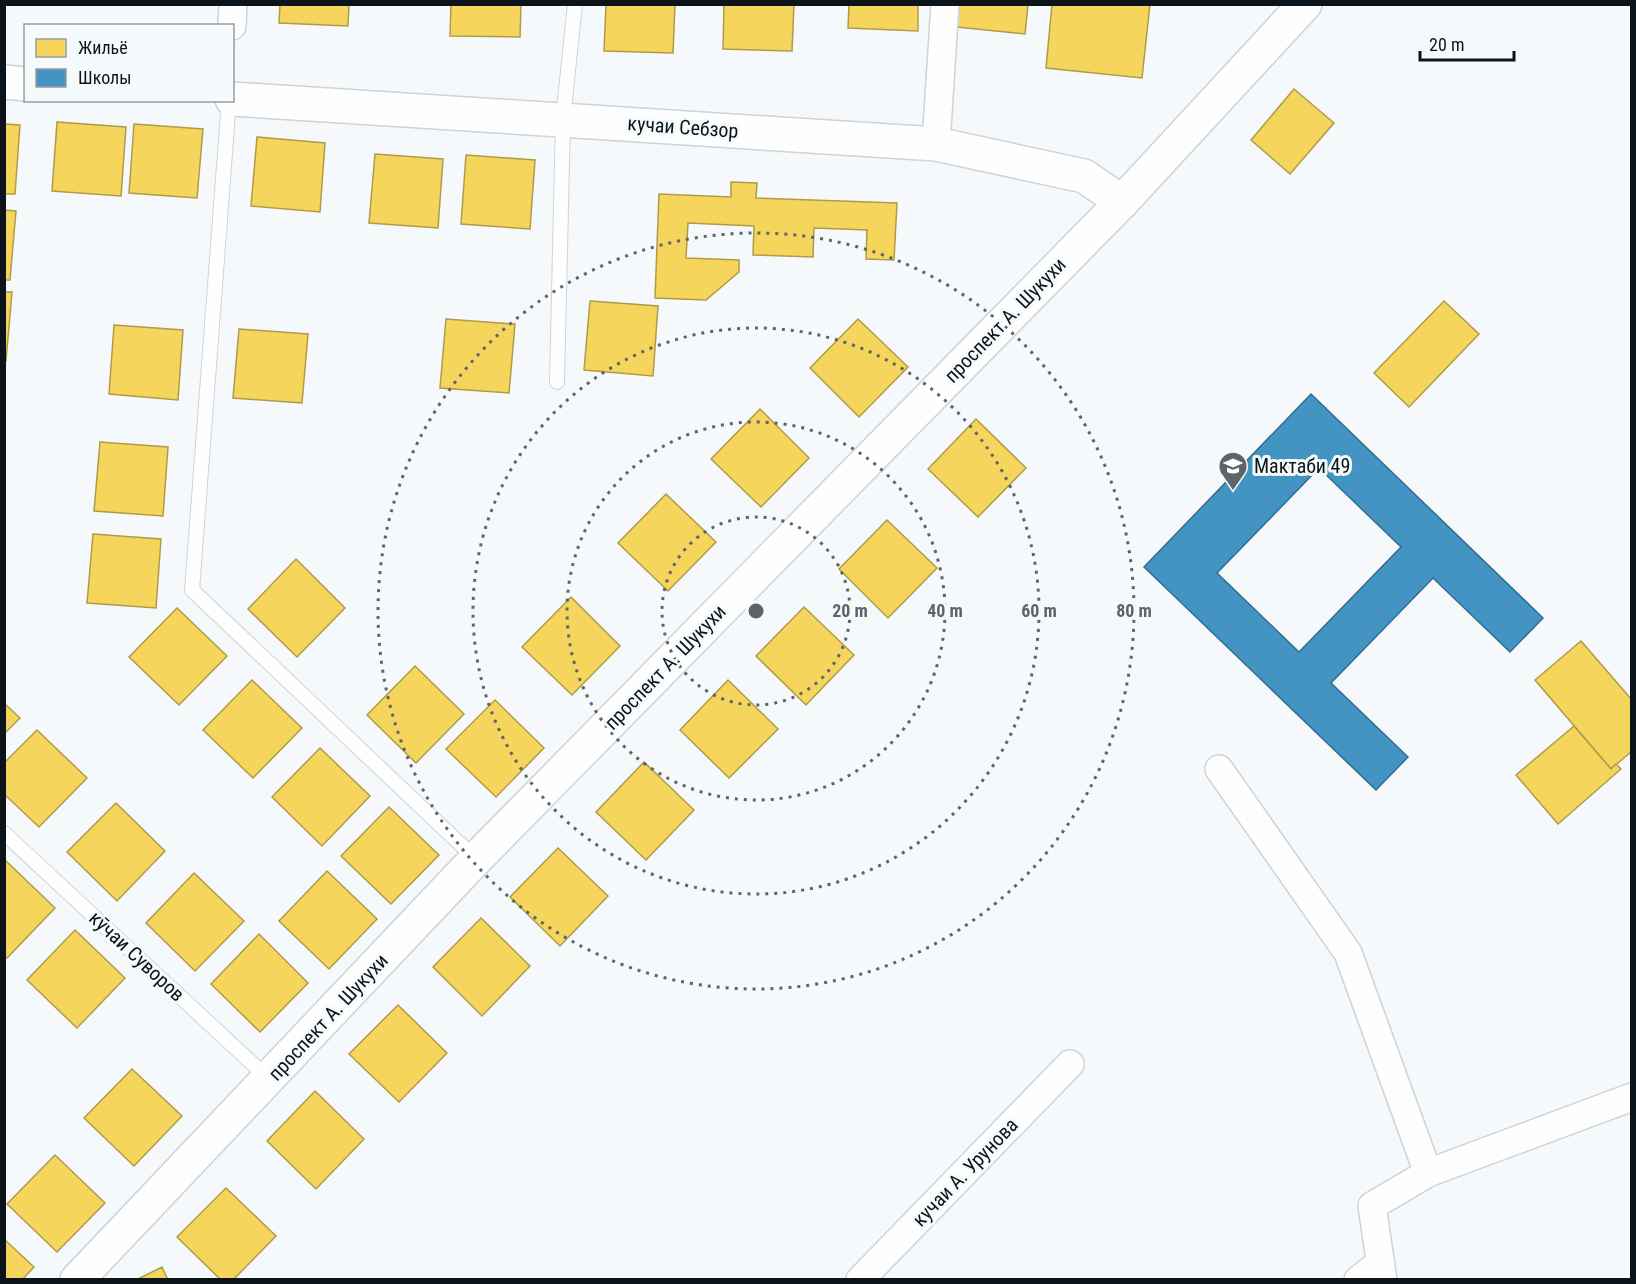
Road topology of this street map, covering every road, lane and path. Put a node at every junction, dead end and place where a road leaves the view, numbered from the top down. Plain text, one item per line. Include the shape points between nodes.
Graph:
1 (233, 4) edge
2 (575, 4) edge
3 (945, 4) edge
4 (1305, 4) edge
5 (232, 24) edge
6 (4, 82) edge
7 (24, 84) edge
8 (234, 100) edge
9 (231, 102) edge
10 (563, 119) junction
11 (936, 144) junction
12 (1122, 202) junction
13 (557, 382) dead end
14 (1219, 769) dead end
15 (4, 833) edge
16 (476, 859) junction
17 (1070, 1064) dead end
18 (269, 1079) junction
19 (1632, 1096) edge
20 (1428, 1173) junction
21 (1382, 1271) edge
22 (76, 1280) edge
23 (860, 1280) edge
24 (1359, 1280) edge

1 - 5 street
2 - 10 lane
3 - 11 street
4 - 12 main road, проспект А. Шукухи
6 - 7 main road
8 - 10 main road, кучаи Себзор
9 - 16 lane via 192,590
10 - 11 main road, кучаи Себзор
10 - 13 lane
11 - 12 main road, кучаи Себзор via 1084,176
12 - 16 main road, проспект А. Шукухи
14 - 20 street via 1348,953
15 - 18 lane, кӯчаи Суворов
16 - 18 main road, проспект А. Шукухи
17 - 23 street, кучаи А. Урунова
18 - 22 main road, проспект А. Шукухи
19 - 20 street
20 - 21 street via 1372,1206
21 - 24 street

